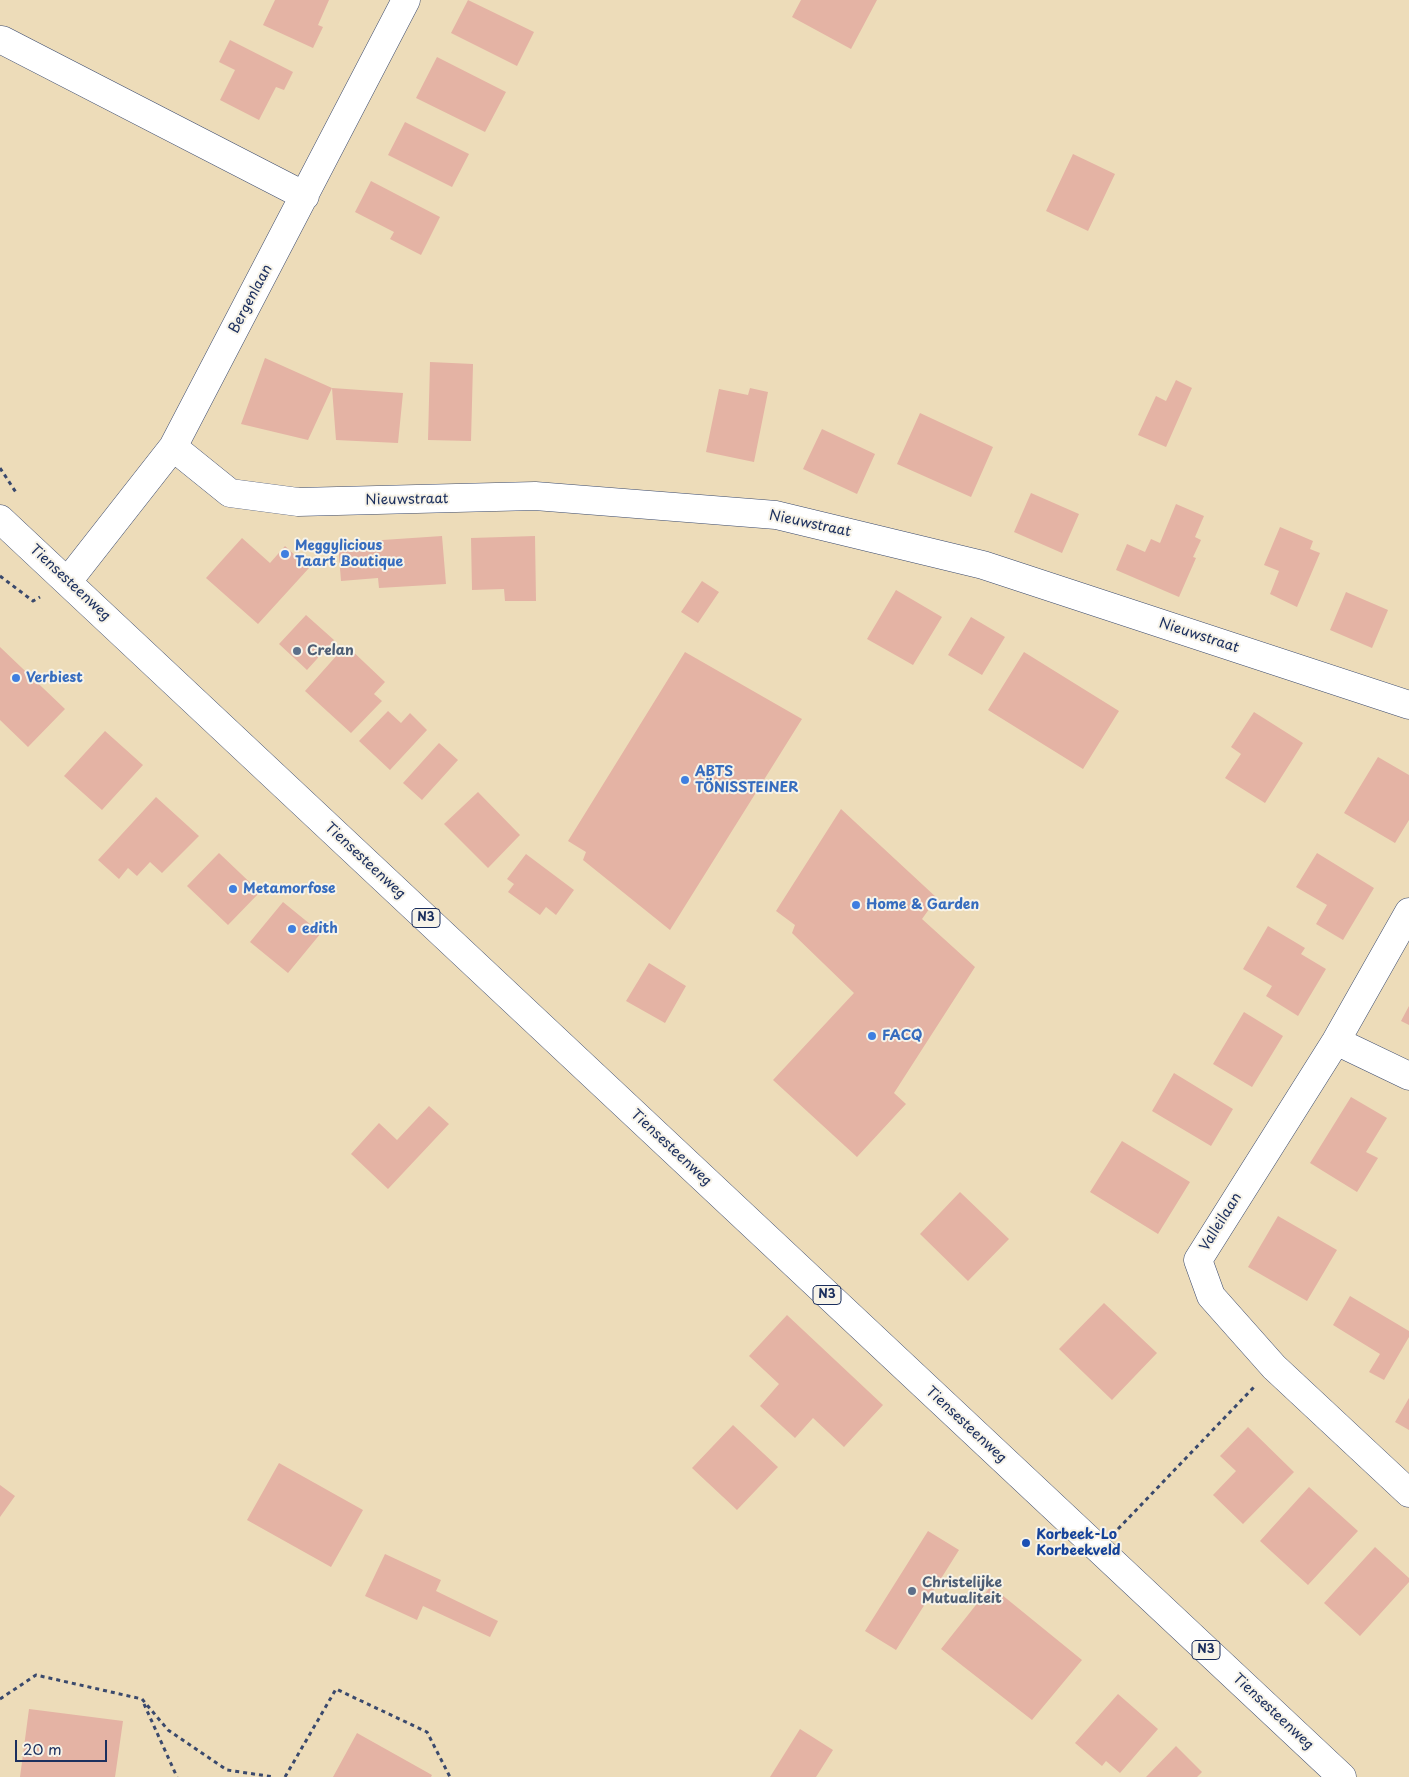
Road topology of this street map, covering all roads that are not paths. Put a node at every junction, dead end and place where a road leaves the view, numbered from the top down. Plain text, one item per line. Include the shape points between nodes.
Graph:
1 (406, 0) edge
2 (2, 40) dead end
3 (305, 196) junction
4 (173, 447) junction
5 (0, 519) edge
6 (68, 581) junction
7 (1409, 705) edge
8 (1409, 912) edge
9 (1336, 1041) junction
10 (1409, 1076) edge
11 (1409, 1493) edge
12 (1342, 1777) edge

1 - 3 street, Bergenlaan
2 - 3 street
3 - 4 street, Bergenlaan
4 - 6 street, Bergenlaan
4 - 7 street, Nieuwstraat via 230,494 298,502 535,496 776,515 984,565
5 - 6 street, Tiensesteenweg / N3
6 - 12 street, Tiensesteenweg / N3
8 - 9 street, Valleilaan
9 - 10 street
9 - 11 street, Valleilaan via 1198,1260 1211,1296 1274,1368

